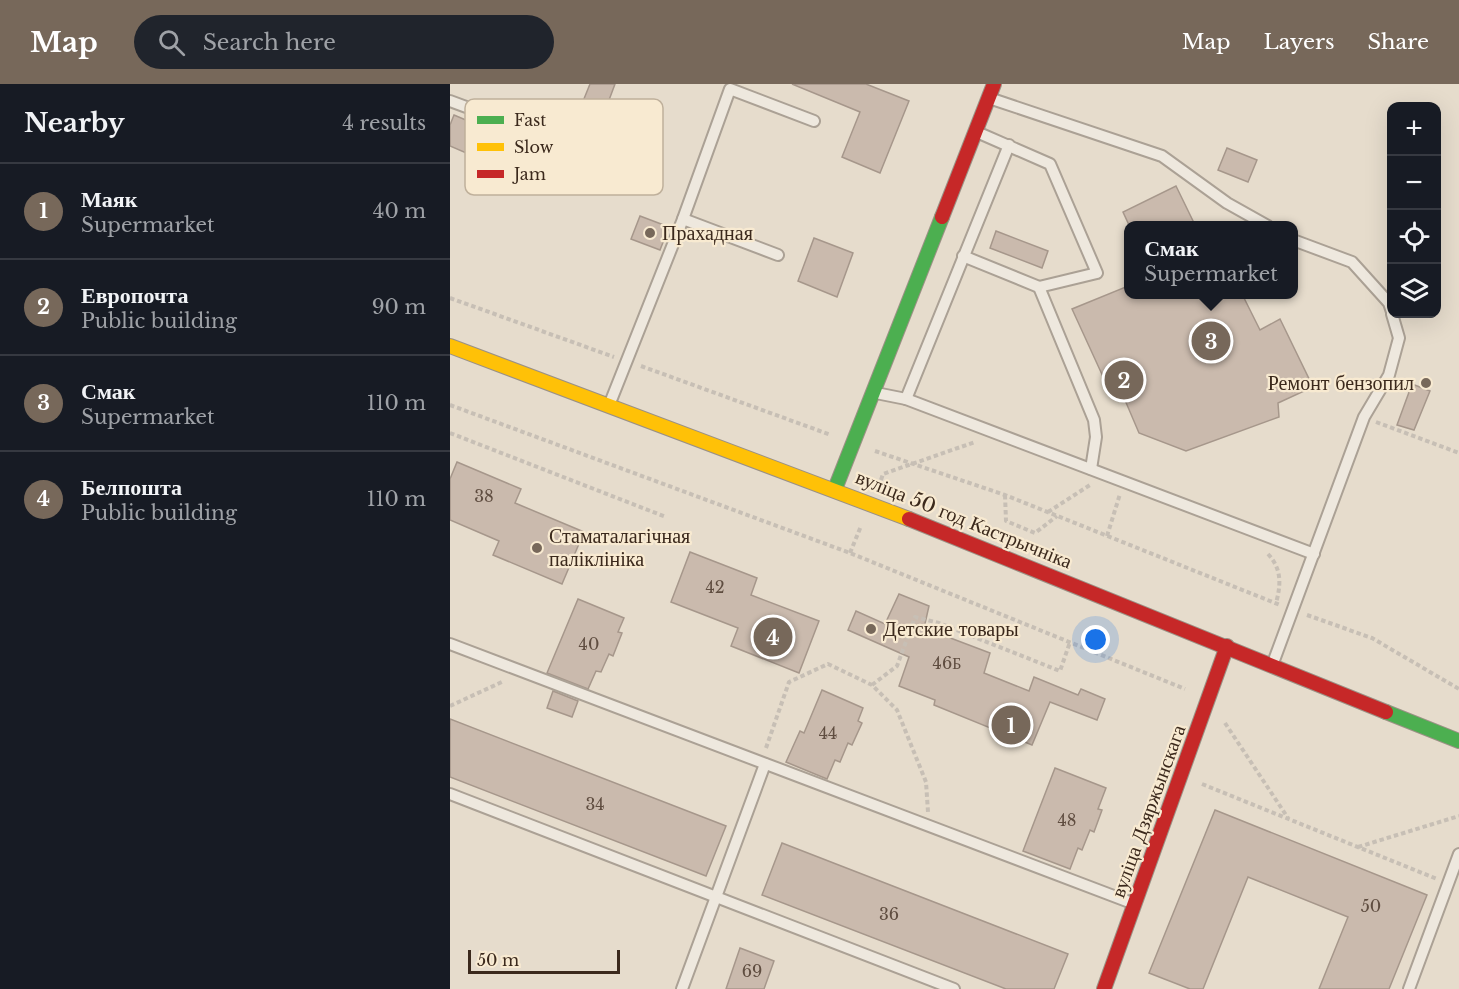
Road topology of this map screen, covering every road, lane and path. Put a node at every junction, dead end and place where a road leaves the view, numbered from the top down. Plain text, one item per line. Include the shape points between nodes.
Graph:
1 (992, 91) edge
2 (450, 101) edge
3 (465, 107) edge
4 (814, 121) dead end
5 (976, 131) junction
6 (1009, 145) junction
7 (683, 219) junction
8 (1261, 221) edge
9 (1298, 242) edge
10 (778, 255) dead end
11 (963, 256) junction
12 (1039, 287) junction
13 (450, 298) edge
14 (1387, 301) edge
15 (1394, 318) edge
16 (450, 346) edge
17 (627, 361) junction
18 (873, 392) junction
19 (906, 399) junction
20 (450, 405) edge
21 (609, 405) junction
22 (1364, 417) junction
23 (450, 433) edge
24 (968, 436) dead end
25 (853, 443) junction
26 (1459, 453) edge
27 (916, 465) junction
28 (1091, 470) junction
29 (1083, 479) dead end
30 (835, 489) junction
31 (1111, 490) dead end
32 (1120, 494) junction
33 (1005, 495) junction
34 (1131, 498) dead end
35 (871, 503) junction
36 (1048, 512) junction
37 (1058, 516) junction
38 (666, 518) dead end
39 (1107, 536) junction
40 (1265, 550) dead end
41 (850, 553) junction
42 (1314, 554) junction
43 (1276, 603) junction
44 (1293, 610) junction
45 (1070, 642) junction
46 (1227, 646) junction
47 (451, 647) edge
48 (1273, 663) junction
49 (524, 672) junction
50 (872, 685) junction
51 (1459, 689) edge
52 (1209, 698) junction
53 (450, 706) edge
54 (1459, 741) edge
55 (763, 764) junction
56 (1182, 776) junction
57 (450, 794) edge
58 (1459, 816) edge
59 (1288, 818) junction
60 (928, 826) junction
61 (1358, 847) junction
62 (1459, 854) edge
63 (1448, 884) junction
64 (714, 897) junction
65 (1135, 904) junction
66 (681, 989) edge
67 (954, 989) edge
68 (1104, 989) edge
69 (1409, 989) edge

1 - 5 main road
1 - 8 lane via 1162,156 1227,203
2 - 3 lane
4 - 7 lane via 730,89
5 - 6 lane
5 - 18 main road
6 - 11 lane
6 - 12 lane via 1050,164 1097,273
7 - 10 lane
7 - 17 lane
9 - 14 lane via 1352,262
11 - 12 lane
11 - 19 lane
12 - 28 lane via 1094,420 1096,437
13 - 17 path
15 - 22 lane via 1400,338 1389,375
16 - 21 main road, вуліца 50 год Кастрычніка
17 - 21 lane
17 - 25 path
18 - 19 lane
18 - 25 main road
19 - 28 lane
20 - 41 path
21 - 30 main road, вуліца 50 год Кастрычніка
22 - 26 path
22 - 42 lane
23 - 38 path
24 - 27 path via 979,440
25 - 27 path
25 - 30 main road
27 - 33 path
27 - 35 path via 883,474
28 - 42 lane
29 - 36 path via 1094,483
30 - 35 main road, вуліца 50 год Кастрычніка
31 - 32 path
32 - 34 path
32 - 39 path
33 - 36 path
33 - 37 path via 1006,521 1035,533
35 - 41 path
35 - 46 main road, вуліца 50 год Кастрычніка
36 - 37 path
37 - 39 path
39 - 43 path
40 - 43 path via 1279,572
41 - 45 path
42 - 44 lane
43 - 44 path
44 - 48 lane
44 - 51 path via 1372,638
45 - 50 path via 1060,670 915,617 897,666
45 - 52 path
46 - 48 main road, вуліца 50 год Кастрычніка
46 - 52 main road, вуліца Дзяржынскага
47 - 49 lane
48 - 54 main road, вуліца 50 год Кастрычніка
49 - 53 path
49 - 55 lane
50 - 55 path via 828,664 789,682
50 - 60 path via 897,710 927,782
52 - 56 main road, вуліца Дзяржынскага
52 - 59 path
55 - 60 lane
55 - 64 lane
56 - 59 path
56 - 65 main road, вуліца Дзяржынскага
57 - 64 lane
58 - 61 path
59 - 61 path
60 - 65 lane
61 - 63 path
62 - 63 lane
63 - 69 lane
64 - 66 lane
64 - 67 lane
65 - 68 main road, вуліца Дзяржынскага

